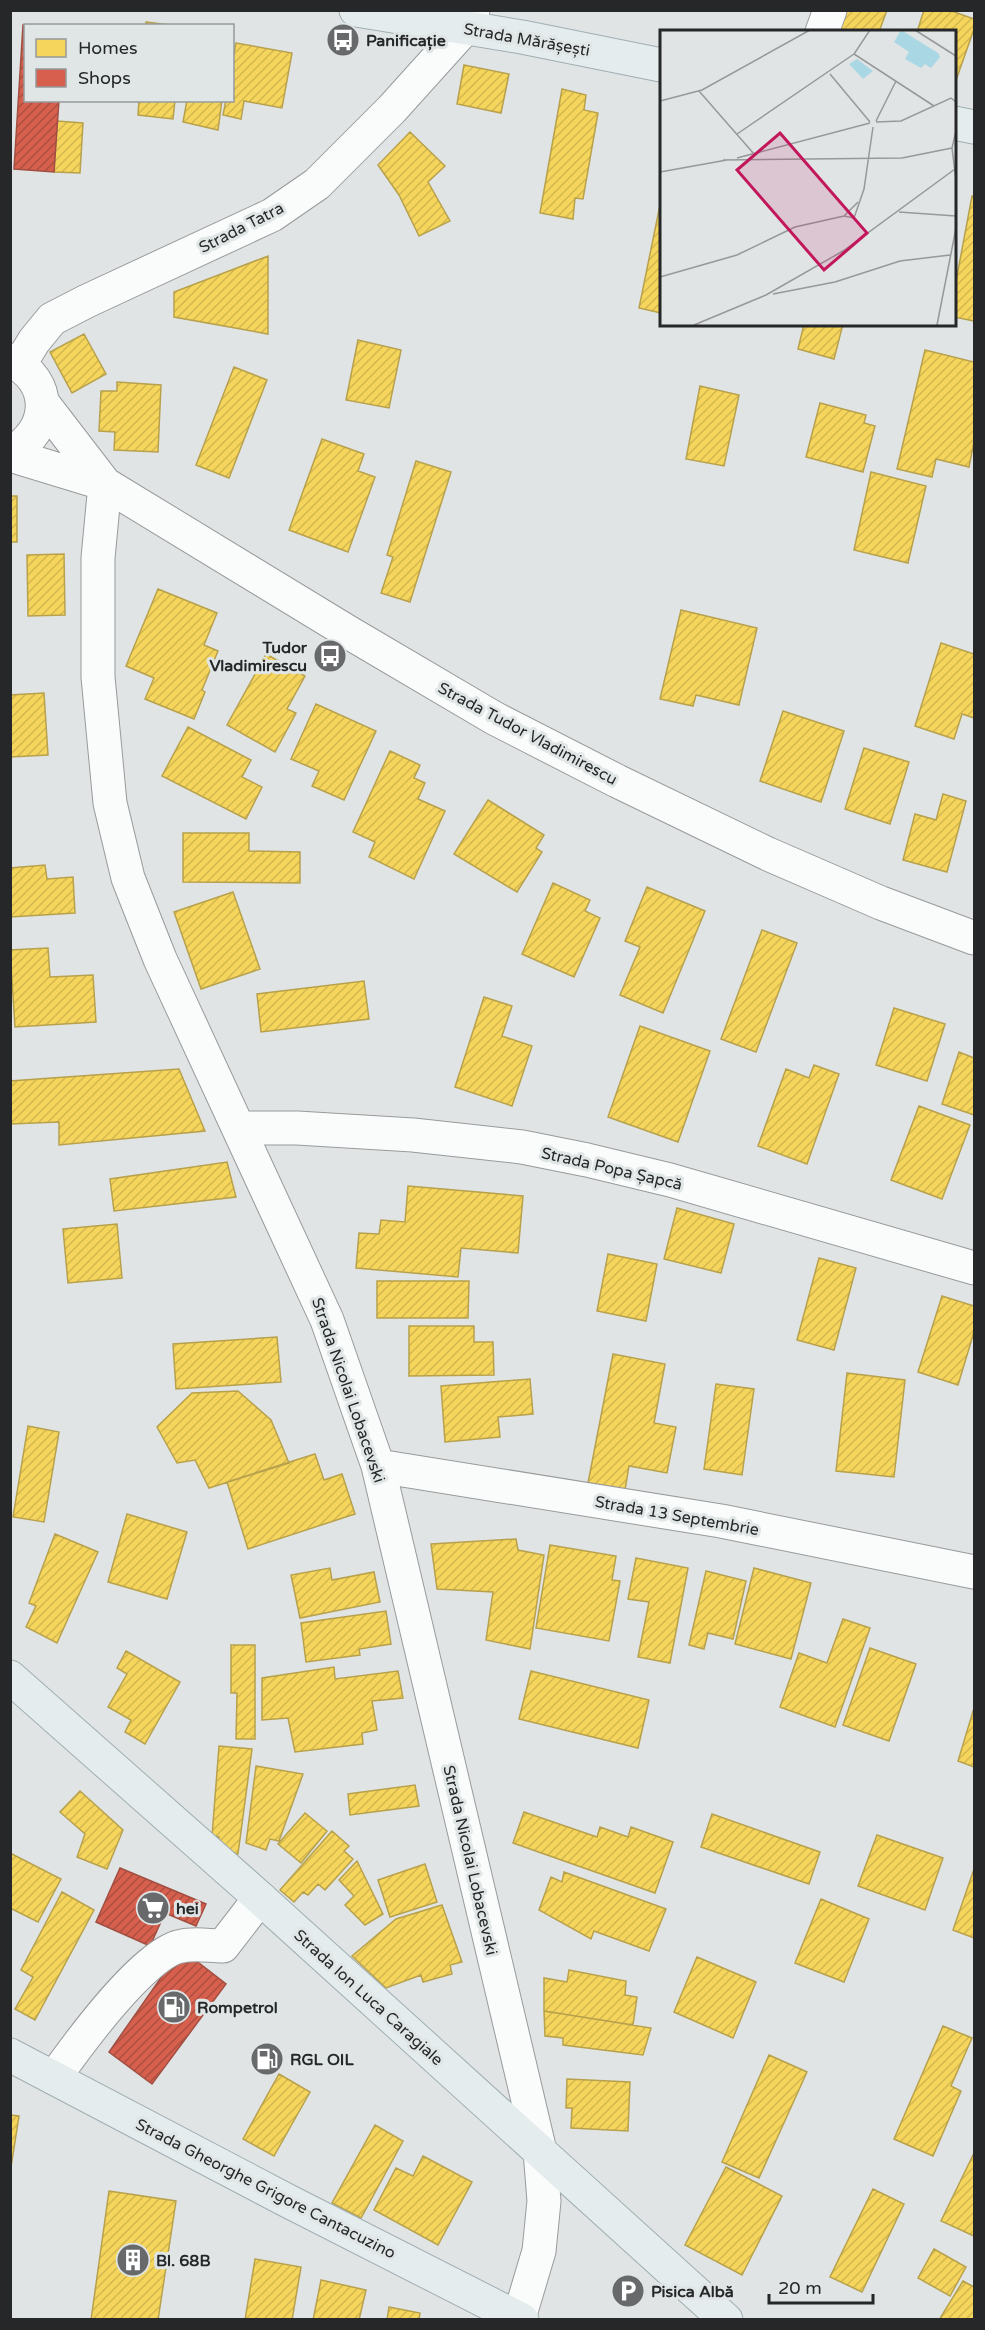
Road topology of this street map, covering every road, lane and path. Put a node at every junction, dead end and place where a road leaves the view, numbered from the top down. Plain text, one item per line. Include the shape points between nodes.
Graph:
1 (356, 10) edge
2 (830, 10) edge
3 (469, 19) edge
4 (823, 30) edge
5 (660, 65) edge
6 (955, 123) edge
7 (975, 127) edge
8 (15, 362) edge
9 (42, 402) junction
10 (10, 454) edge
11 (105, 484) junction
12 (975, 938) edge
13 (240, 1128) junction
14 (975, 1268) edge
15 (378, 1466) junction
16 (975, 1572) edge
17 (10, 1677) edge
18 (260, 1898) junction
19 (10, 2055) edge
20 (54, 2078) junction
21 (540, 2151) junction
22 (521, 2319) edge
23 (726, 2319) edge

1 - 3 main road, Strada Mărășești
2 - 4 street
3 - 5 main road, Strada Mărășești
3 - 8 street, Strada Tatra via 392,109 317,184 272,215 52,319
6 - 7 main road
8 - 9 street via 32,374
9 - 10 street via 42,418 35,435
9 - 11 street, Strada Tudor Vladimirescu
10 - 11 street, Strada Tudor Vladimirescu
11 - 12 street, Strada Tudor Vladimirescu via 494,718 768,854
11 - 13 street, Strada Nicolai Lobacevski via 98,558 98,677 110,803 128,878 160,959
13 - 14 street, Strada Popa Șapcă via 413,1135 522,1147 670,1180
13 - 15 street, Strada Nicolai Lobacevski via 327,1320
15 - 16 street, Strada 13 Septembrie via 721,1521
15 - 21 street, Strada Nicolai Lobacevski
17 - 18 main road, Strada Ion Luca Caragiale
18 - 20 street via 224,1946 180,1946 160,1955 86,2034
18 - 21 main road, Strada Ion Luca Caragiale
19 - 20 main road, Strada Gheorghe Grigore Cantacuzino
20 - 22 main road, Strada Gheorghe Grigore Cantacuzino
21 - 22 street, Strada Nicolai Lobacevski via 544,2201 539,2251
21 - 23 main road, Strada Ion Luca Caragiale

